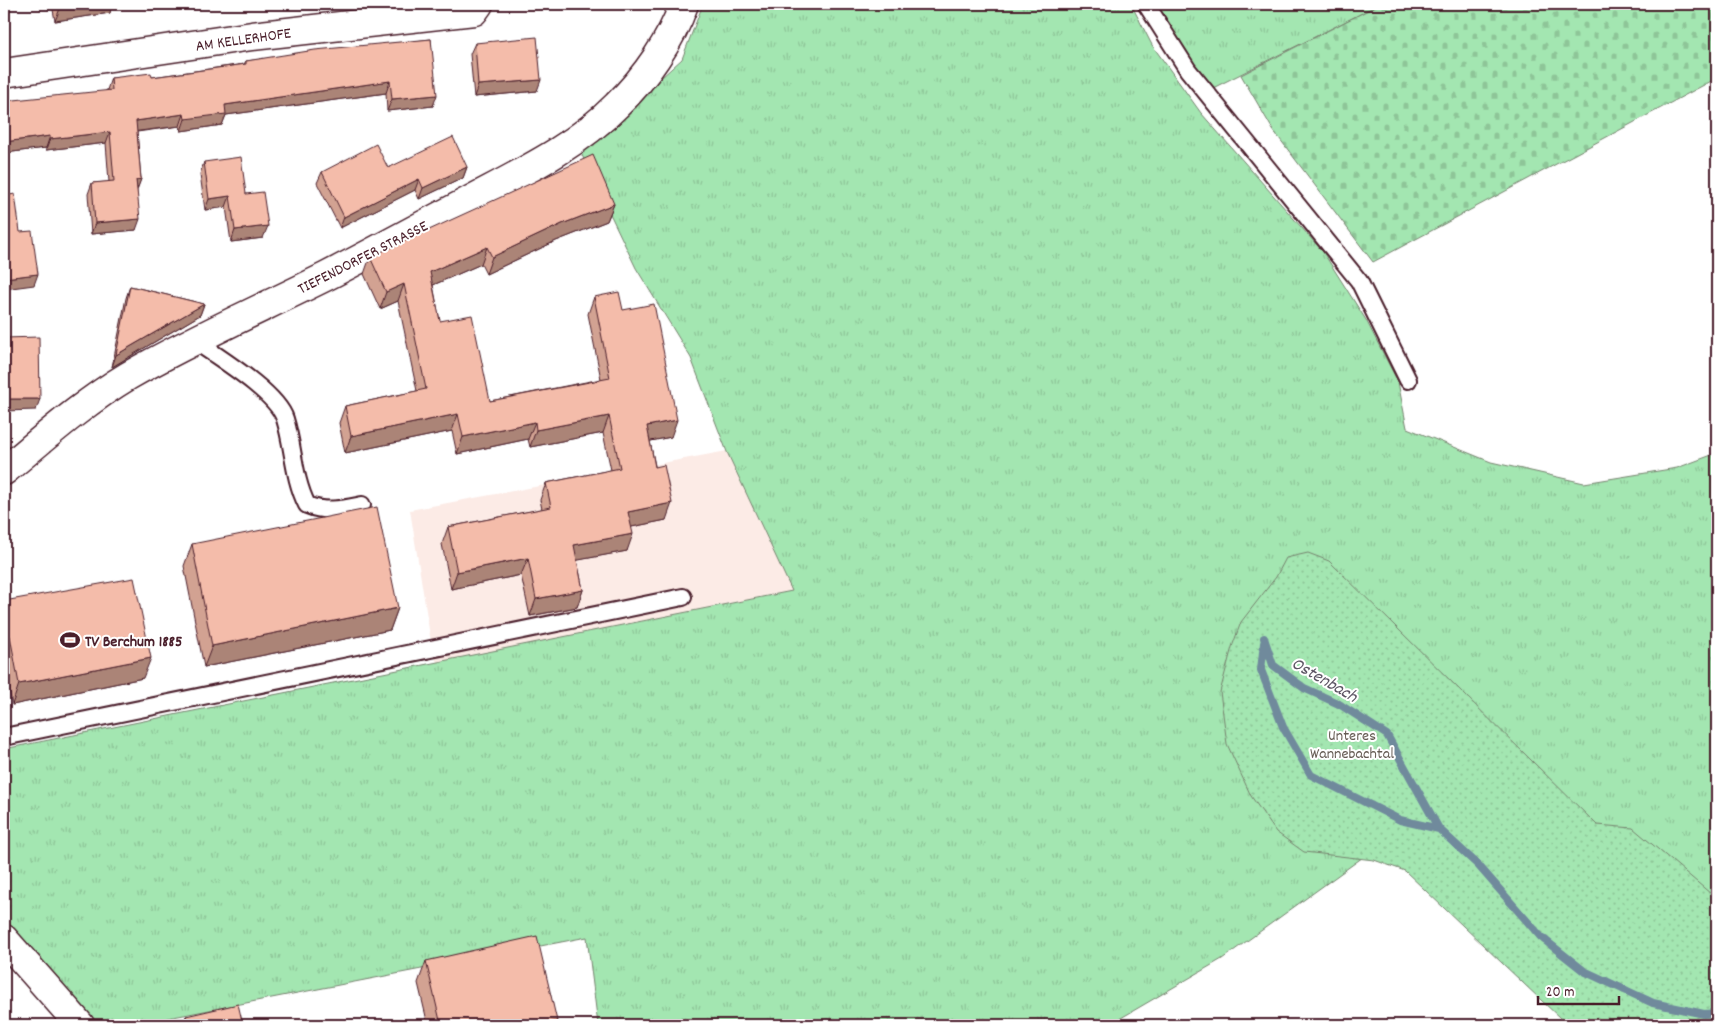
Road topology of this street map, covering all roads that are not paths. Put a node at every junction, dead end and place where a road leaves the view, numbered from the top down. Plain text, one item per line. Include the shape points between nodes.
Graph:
1 (479, 4) edge
2 (684, 4) edge
3 (1146, 4) edge
4 (4, 73) edge
5 (195, 341) junction
6 (1408, 380) dead end
7 (4, 471) edge
8 (362, 505) dead end
9 (683, 597) dead end
10 (4, 737) edge
11 (4, 939) edge
12 (80, 1025) edge

1 - 4 street, AM KELLERHOFE via 474,10 252,36
2 - 5 street, TIEFENDORFER STRASSE via 641,79 617,106 590,128 534,166
3 - 6 lane via 1188,70 1359,281
5 - 7 street, TIEFENDORFER STRASSE via 127,377 82,407
5 - 8 lane via 274,400 285,417 299,488 307,505 334,510
9 - 10 lane
11 - 12 street

